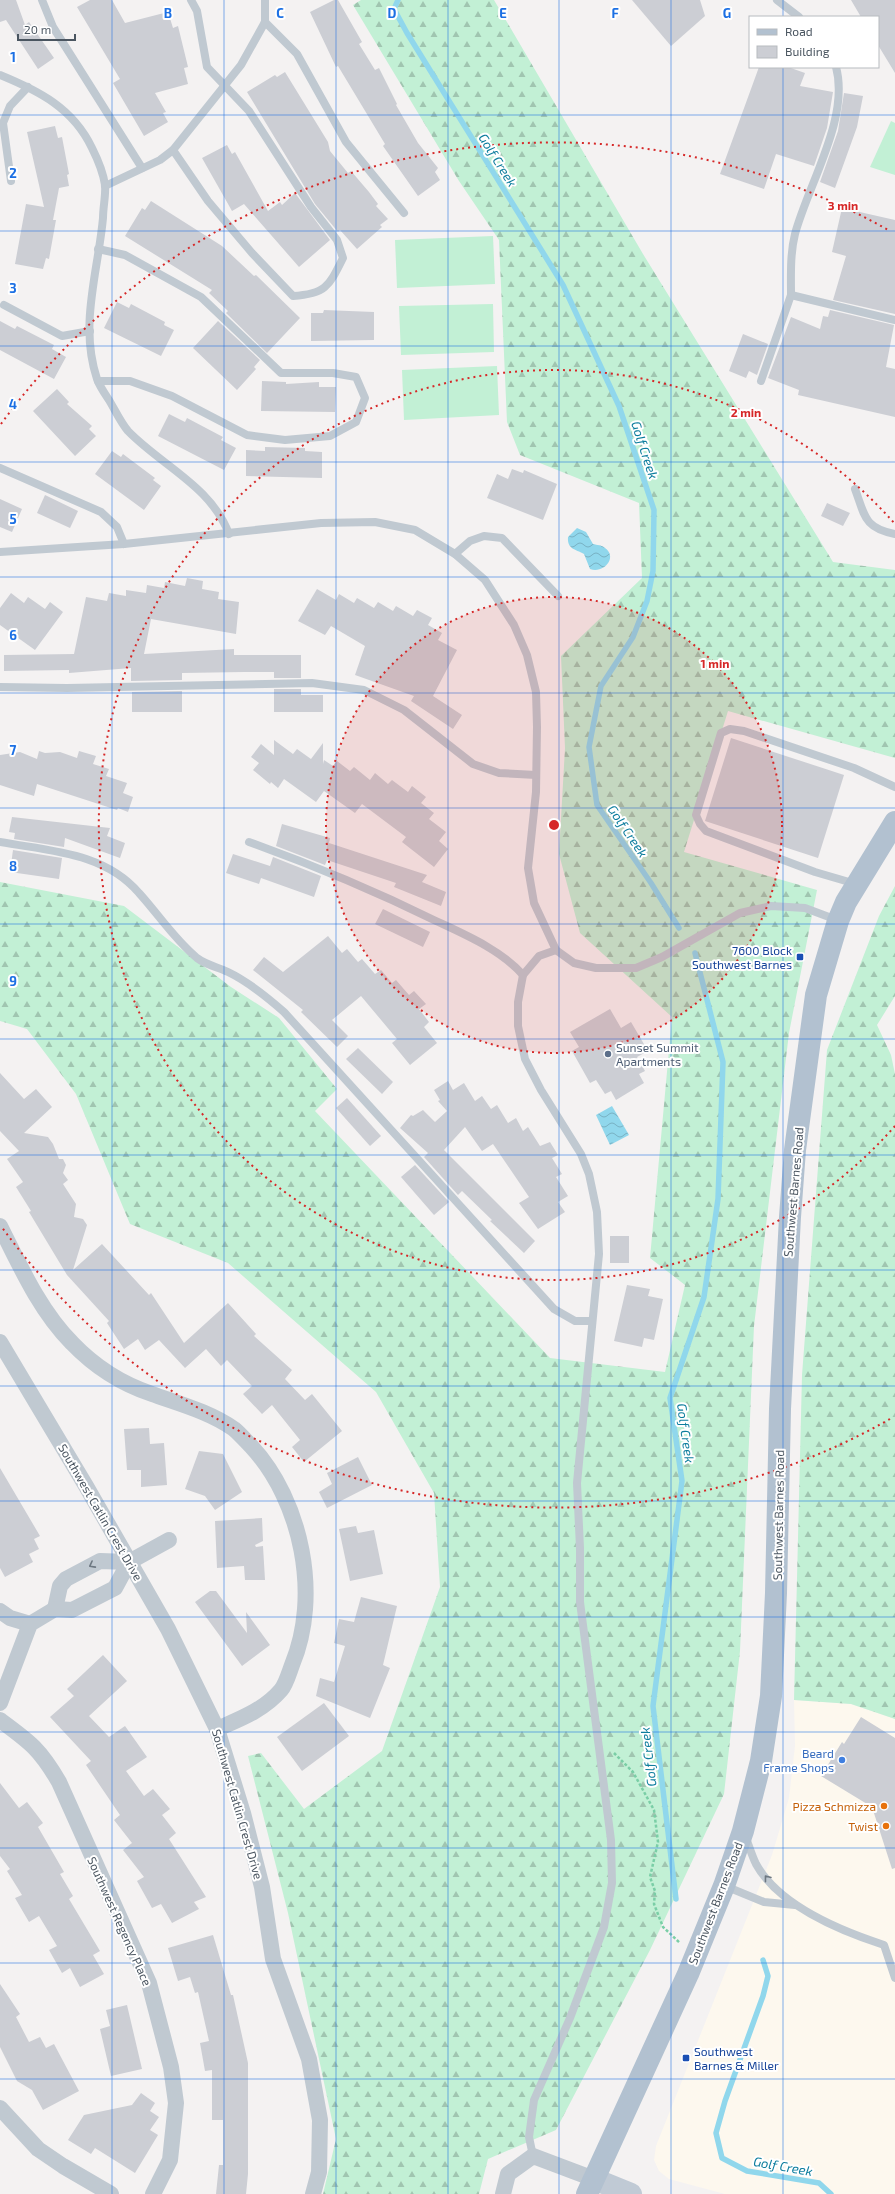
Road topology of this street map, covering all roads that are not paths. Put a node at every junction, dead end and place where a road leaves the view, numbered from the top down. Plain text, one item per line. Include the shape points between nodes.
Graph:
1 (42, 0) edge
2 (191, 0) edge
3 (265, 0) edge
4 (777, 0) edge
5 (798, 16) edge
6 (265, 22) junction
7 (836, 68) edge
8 (0, 75) edge
9 (225, 85) junction
10 (28, 86) junction
11 (173, 150) junction
12 (142, 168) junction
13 (11, 181) dead end
14 (105, 186) junction
15 (404, 213) dead end
16 (98, 249) junction
17 (791, 296) junction
18 (4, 305) dead end
19 (895, 320) edge
20 (90, 331) junction
21 (98, 381) junction
22 (761, 381) dead end
23 (0, 468) edge
24 (855, 489) dead end
25 (229, 534) junction
26 (895, 534) edge
27 (124, 544) junction
28 (0, 552) edge
29 (455, 554) junction
30 (558, 596) dead end
31 (0, 687) edge
32 (536, 776) junction
33 (895, 787) edge
34 (895, 822) edge
35 (0, 842) edge
36 (249, 842) dead end
37 (857, 885) junction
38 (838, 921) junction
39 (556, 950) junction
40 (523, 975) junction
41 (0, 1226) edge
42 (592, 1321) junction
43 (0, 1342) edge
44 (169, 1540) dead end
45 (129, 1562) junction
46 (55, 1609) junction
47 (0, 1611) edge
48 (30, 1624) junction
49 (0, 1703) edge
50 (0, 1720) edge
51 (217, 1729) junction
52 (743, 1831) junction
53 (724, 1886) junction
54 (795, 1905) junction
55 (895, 1978) edge
56 (0, 2108) edge
57 (533, 2156) junction
58 (590, 2186) edge
59 (111, 2194) edge
60 (154, 2194) edge
61 (314, 2194) edge
62 (503, 2194) edge
63 (631, 2194) edge

1 - 12 lane via 53,27
2 - 9 lane via 197,11 208,67
3 - 6 lane
4 - 5 lane
6 - 9 lane via 241,65
6 - 15 lane via 297,54 346,142
7 - 17 lane via 839,93 835,120 795,235
8 - 10 lane
9 - 11 lane
9 - 11 lane via 249,111 311,207 337,240 343,258 332,281 314,294 293,296 208,201
10 - 13 lane via 10,106 3,123
10 - 14 lane via 62,107 84,131 100,164
11 - 12 lane
12 - 14 lane
14 - 16 lane
16 - 20 lane via 92,286
16 - 21 lane via 125,255 201,297 281,373 333,373 356,377 365,398 356,422 330,436 286,440 247,435 172,396 130,381
17 - 19 lane
17 - 22 lane
18 - 20 lane via 62,336
20 - 21 lane via 90,350
21 - 25 lane via 128,431 213,504
23 - 27 lane via 101,512 117,528
24 - 26 lane via 865,517 873,528
25 - 27 lane
25 - 29 lane via 321,523 375,522 415,530
27 - 28 lane
29 - 30 lane via 470,542 484,536 502,538
29 - 32 lane via 485,580 514,625 527,654 536,692
31 - 32 lane via 312,684 364,690 404,710 473,764 499,773
32 - 39 lane via 528,868 534,903
33 - 37 lane via 854,768 744,731 730,729 721,733 696,815 706,831
34 - 37 main road, Southwest Barnes Road
35 - 42 lane via 82,856 100,863 128,881 189,952 200,961 229,972 250,985 284,1012 554,1309 575,1321
36 - 40 lane via 370,889 446,925 513,964
37 - 38 main road, Southwest Barnes Road
38 - 39 lane via 805,908 771,906 740,913 662,957 636,968 596,968 574,963
38 - 52 main road, Southwest Barnes Road via 816,995 795,1150 780,1409 771,1696 761,1761
39 - 40 lane via 539,956
40 - 42 lane via 518,1002 518,1026 525,1058 541,1090 581,1154 589,1174 597,1212 599,1254
41 - 51 street via 50,1316 71,1342 98,1366 121,1381 150,1394 194,1408 235,1429 263,1460 286,1499 294,1520 305,1582 305,1617 297,1652 281,1690 252,1715
42 - 57 lane via 577,1483 580,1602 611,1840 612,1883 604,1927 570,2018 534,2100 529,2137
43 - 45 street, Southwest Catlin Crest Drive
44 - 45 street
45 - 46 street via 115,1588 72,1610
45 -> 46 street via 100,1561 66,1579 60,1586
45 - 51 street, Southwest Catlin Crest Drive via 168,1629
46 - 48 street
47 - 48 street via 10,1618
48 - 49 street
50 - 60 street, Southwest Regency Place via 33,1744 59,1782 149,1983 171,2067 176,2103 170,2160
51 - 61 street, Southwest Catlin Crest Drive via 262,1887 273,1959 310,2059 320,2120 319,2172
52 - 53 main road, Southwest Barnes Road
54 -> 52 lane via 774,1887 757,1864
53 - 54 lane via 764,1902
53 - 58 main road, Southwest Barnes Road
54 - 55 lane via 857,1936 884,1944
56 - 59 street via 38,2149
57 - 58 street
57 - 62 street via 508,2174
58 - 63 main road

